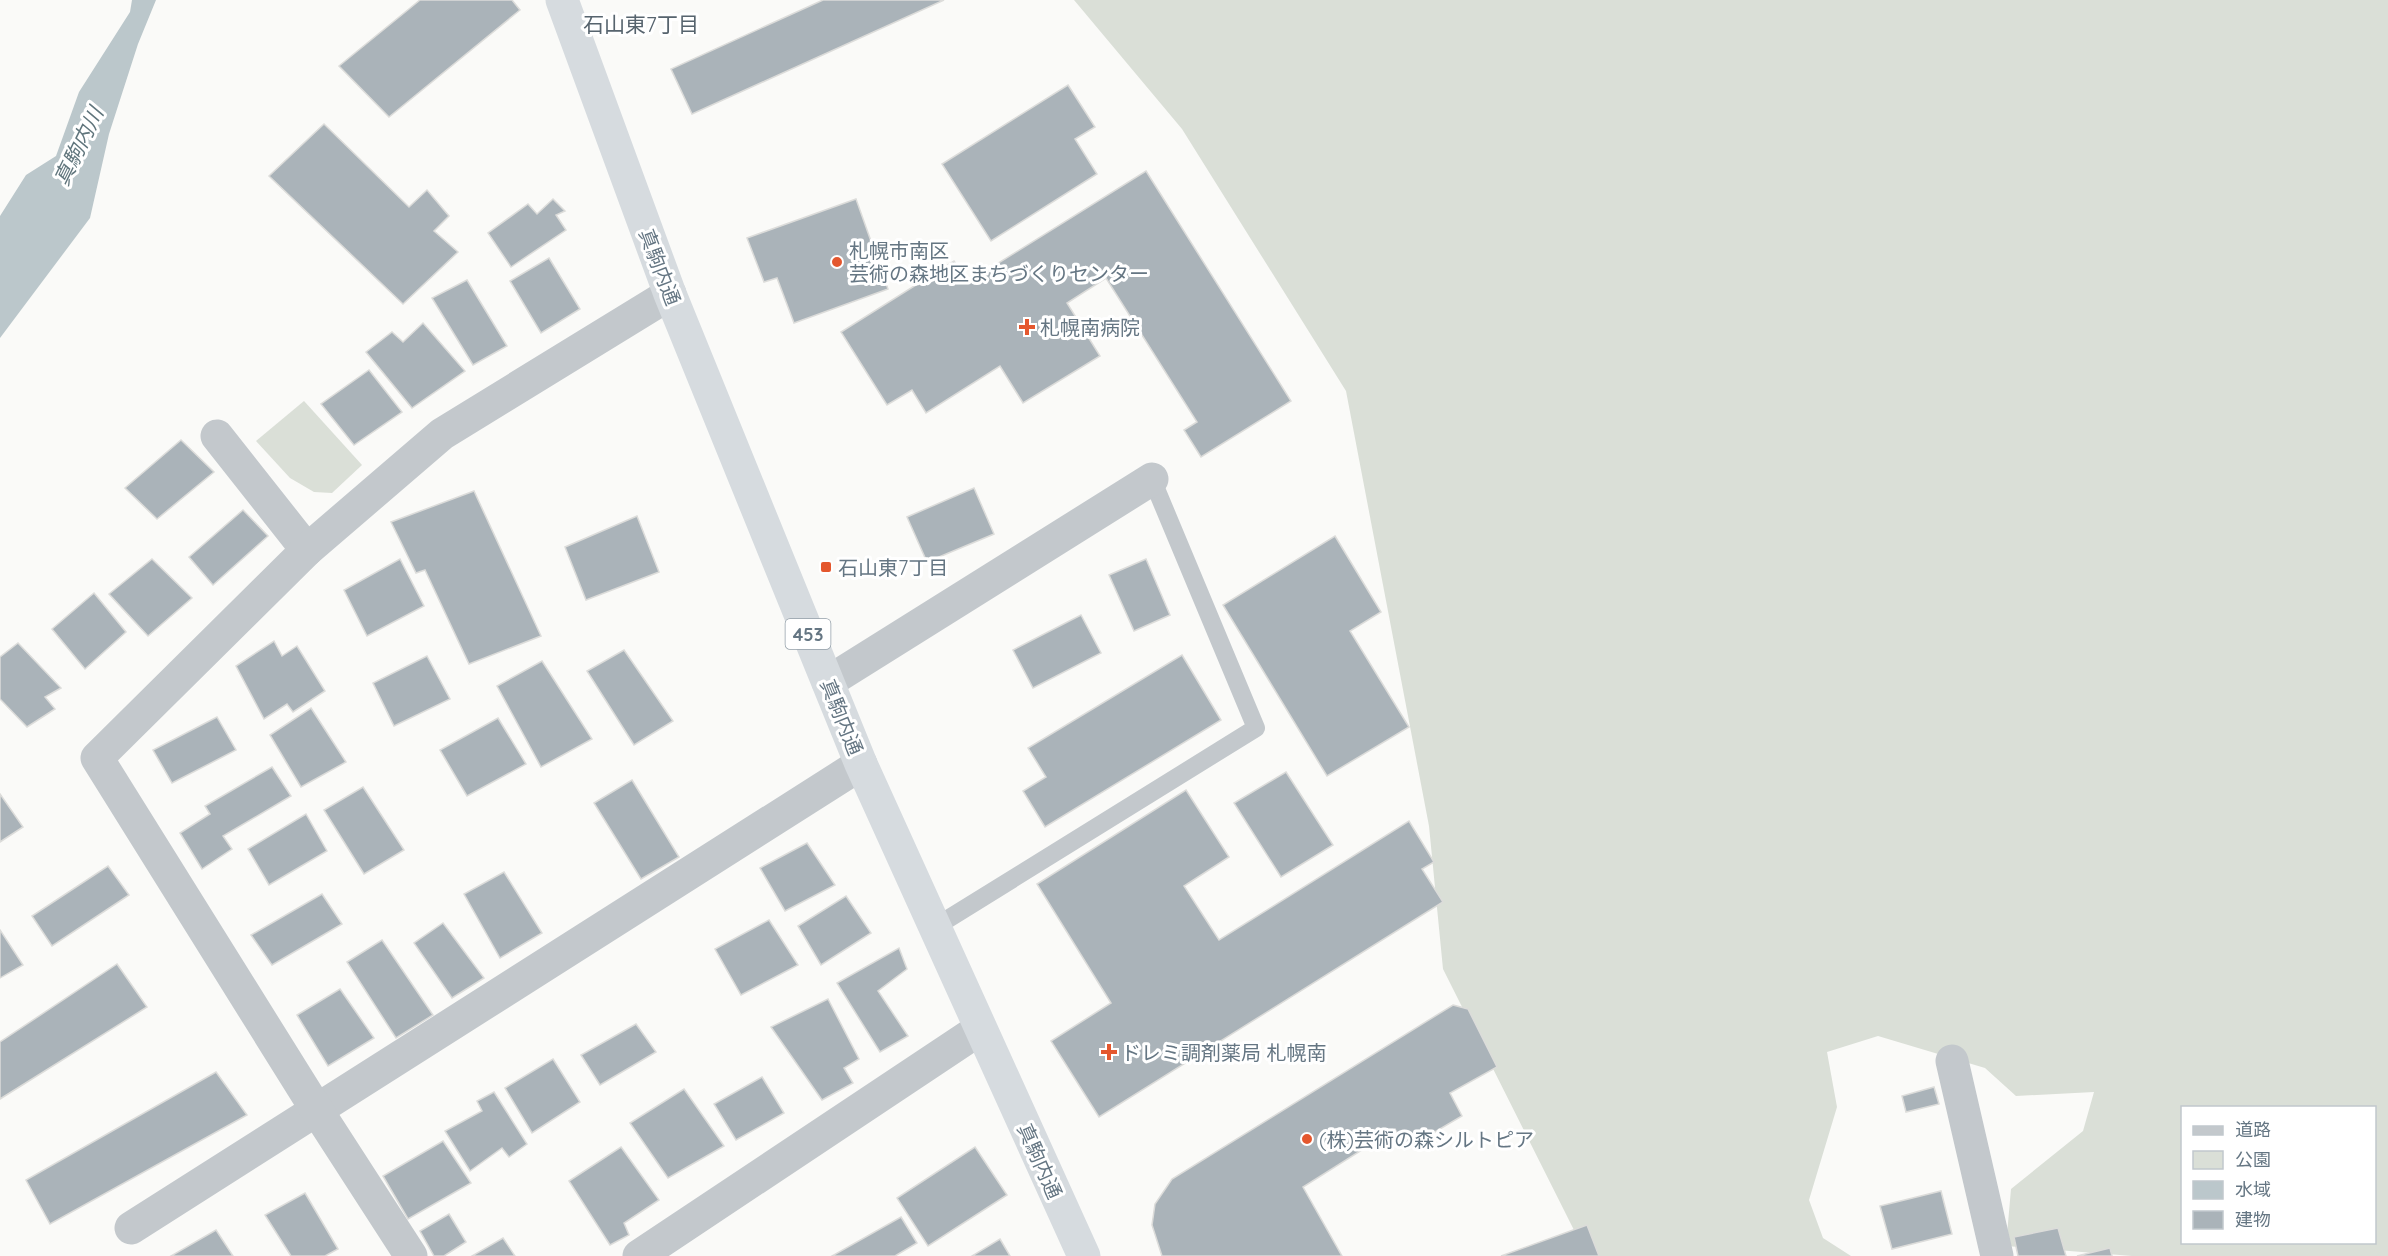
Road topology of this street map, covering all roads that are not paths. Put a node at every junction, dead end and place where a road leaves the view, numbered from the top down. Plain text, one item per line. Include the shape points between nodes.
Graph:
1 (562, 0) edge
2 (670, 294) junction
3 (217, 436) dead end
4 (1152, 479) joint
5 (308, 550) junction
6 (828, 682) junction
7 (861, 764) junction
8 (935, 927) junction
9 (980, 1029) junction
10 (1952, 1061) dead end
11 (318, 1112) junction
12 (131, 1228) dead end
13 (411, 1256) edge
14 (639, 1256) edge
15 (1084, 1256) edge
16 (1997, 1256) edge

1 - 2 highway, 真駒内通 / 453
2 - 5 street via 442,434
2 - 6 highway, 真駒内通 / 453
3 - 5 street
4 - 6 street
4 - 8 lane via 1256,728
5 - 11 street via 97,758
6 - 7 highway, 真駒内通 / 453
7 - 8 highway, 真駒内通 / 453
7 - 11 street
8 - 9 highway, 真駒内通 / 453
9 - 14 street
9 - 15 highway, 真駒内通 / 453
10 - 16 street
11 - 12 street
11 - 13 street

